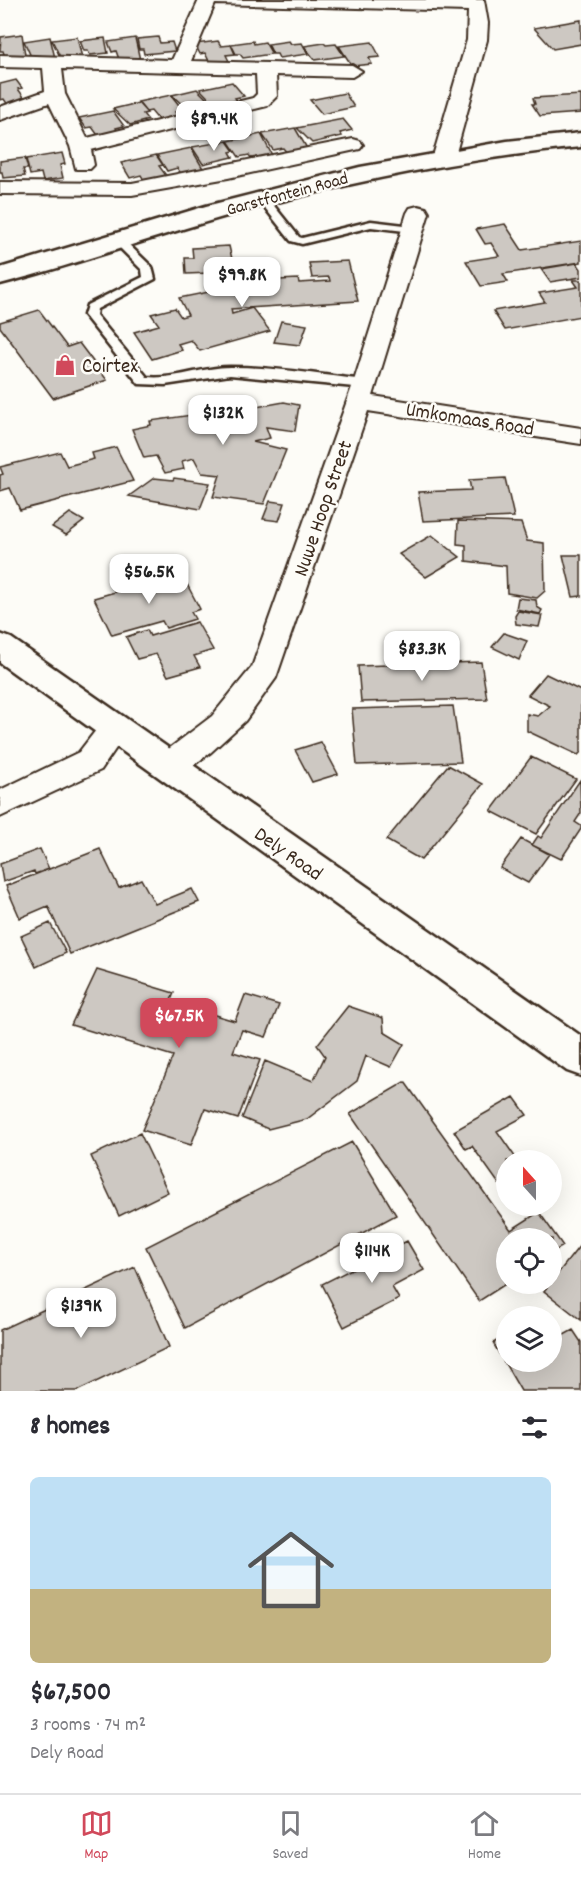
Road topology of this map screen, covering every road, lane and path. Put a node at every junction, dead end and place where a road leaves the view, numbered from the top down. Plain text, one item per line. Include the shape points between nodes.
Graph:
1 (208, 0) edge
2 (221, 0) edge
3 (476, 3) edge
4 (0, 61) edge
5 (52, 64) junction
6 (179, 66) junction
7 (266, 68) junction
8 (352, 71) dead end
9 (55, 94) junction
10 (0, 114) edge
11 (581, 140) edge
12 (353, 145) dead end
13 (80, 146) junction
14 (444, 156) junction
15 (0, 188) edge
16 (88, 189) junction
17 (263, 199) junction
18 (415, 221) joint
19 (118, 240) junction
20 (0, 276) edge
21 (362, 393) junction
22 (581, 435) edge
23 (0, 646) edge
24 (114, 729) junction
25 (169, 766) junction
26 (0, 804) edge
27 (581, 1058) edge

1 - 6 street
2 - 3 street
3 - 14 street via 477,40
4 - 5 street
5 - 6 street
5 - 9 street
6 - 7 street
7 - 8 street
7 - 13 street via 267,96 260,102
9 - 10 street
9 - 13 street
11 - 14 main road, Garstfontein Road
12 - 16 street via 160,185
13 - 16 street
14 - 17 main road, Garstfontein Road
15 - 16 street
17 - 18 lane via 295,239 302,241 370,224
17 - 19 main road, Garstfontein Road
18 - 21 street, Nuwe Hoop Street
19 - 20 main road, Garstfontein Road
19 - 21 lane via 148,269 149,279 91,307 90,315 143,381 177,381 204,373 230,372
21 - 22 street, Umkomaas Road
21 - 25 street, Nuwe Hoop Street via 266,670 246,701 214,735
23 - 24 main road, Dely Road
24 - 25 main road, Dely Road
24 - 26 street via 90,761
25 - 27 main road, Dely Road

